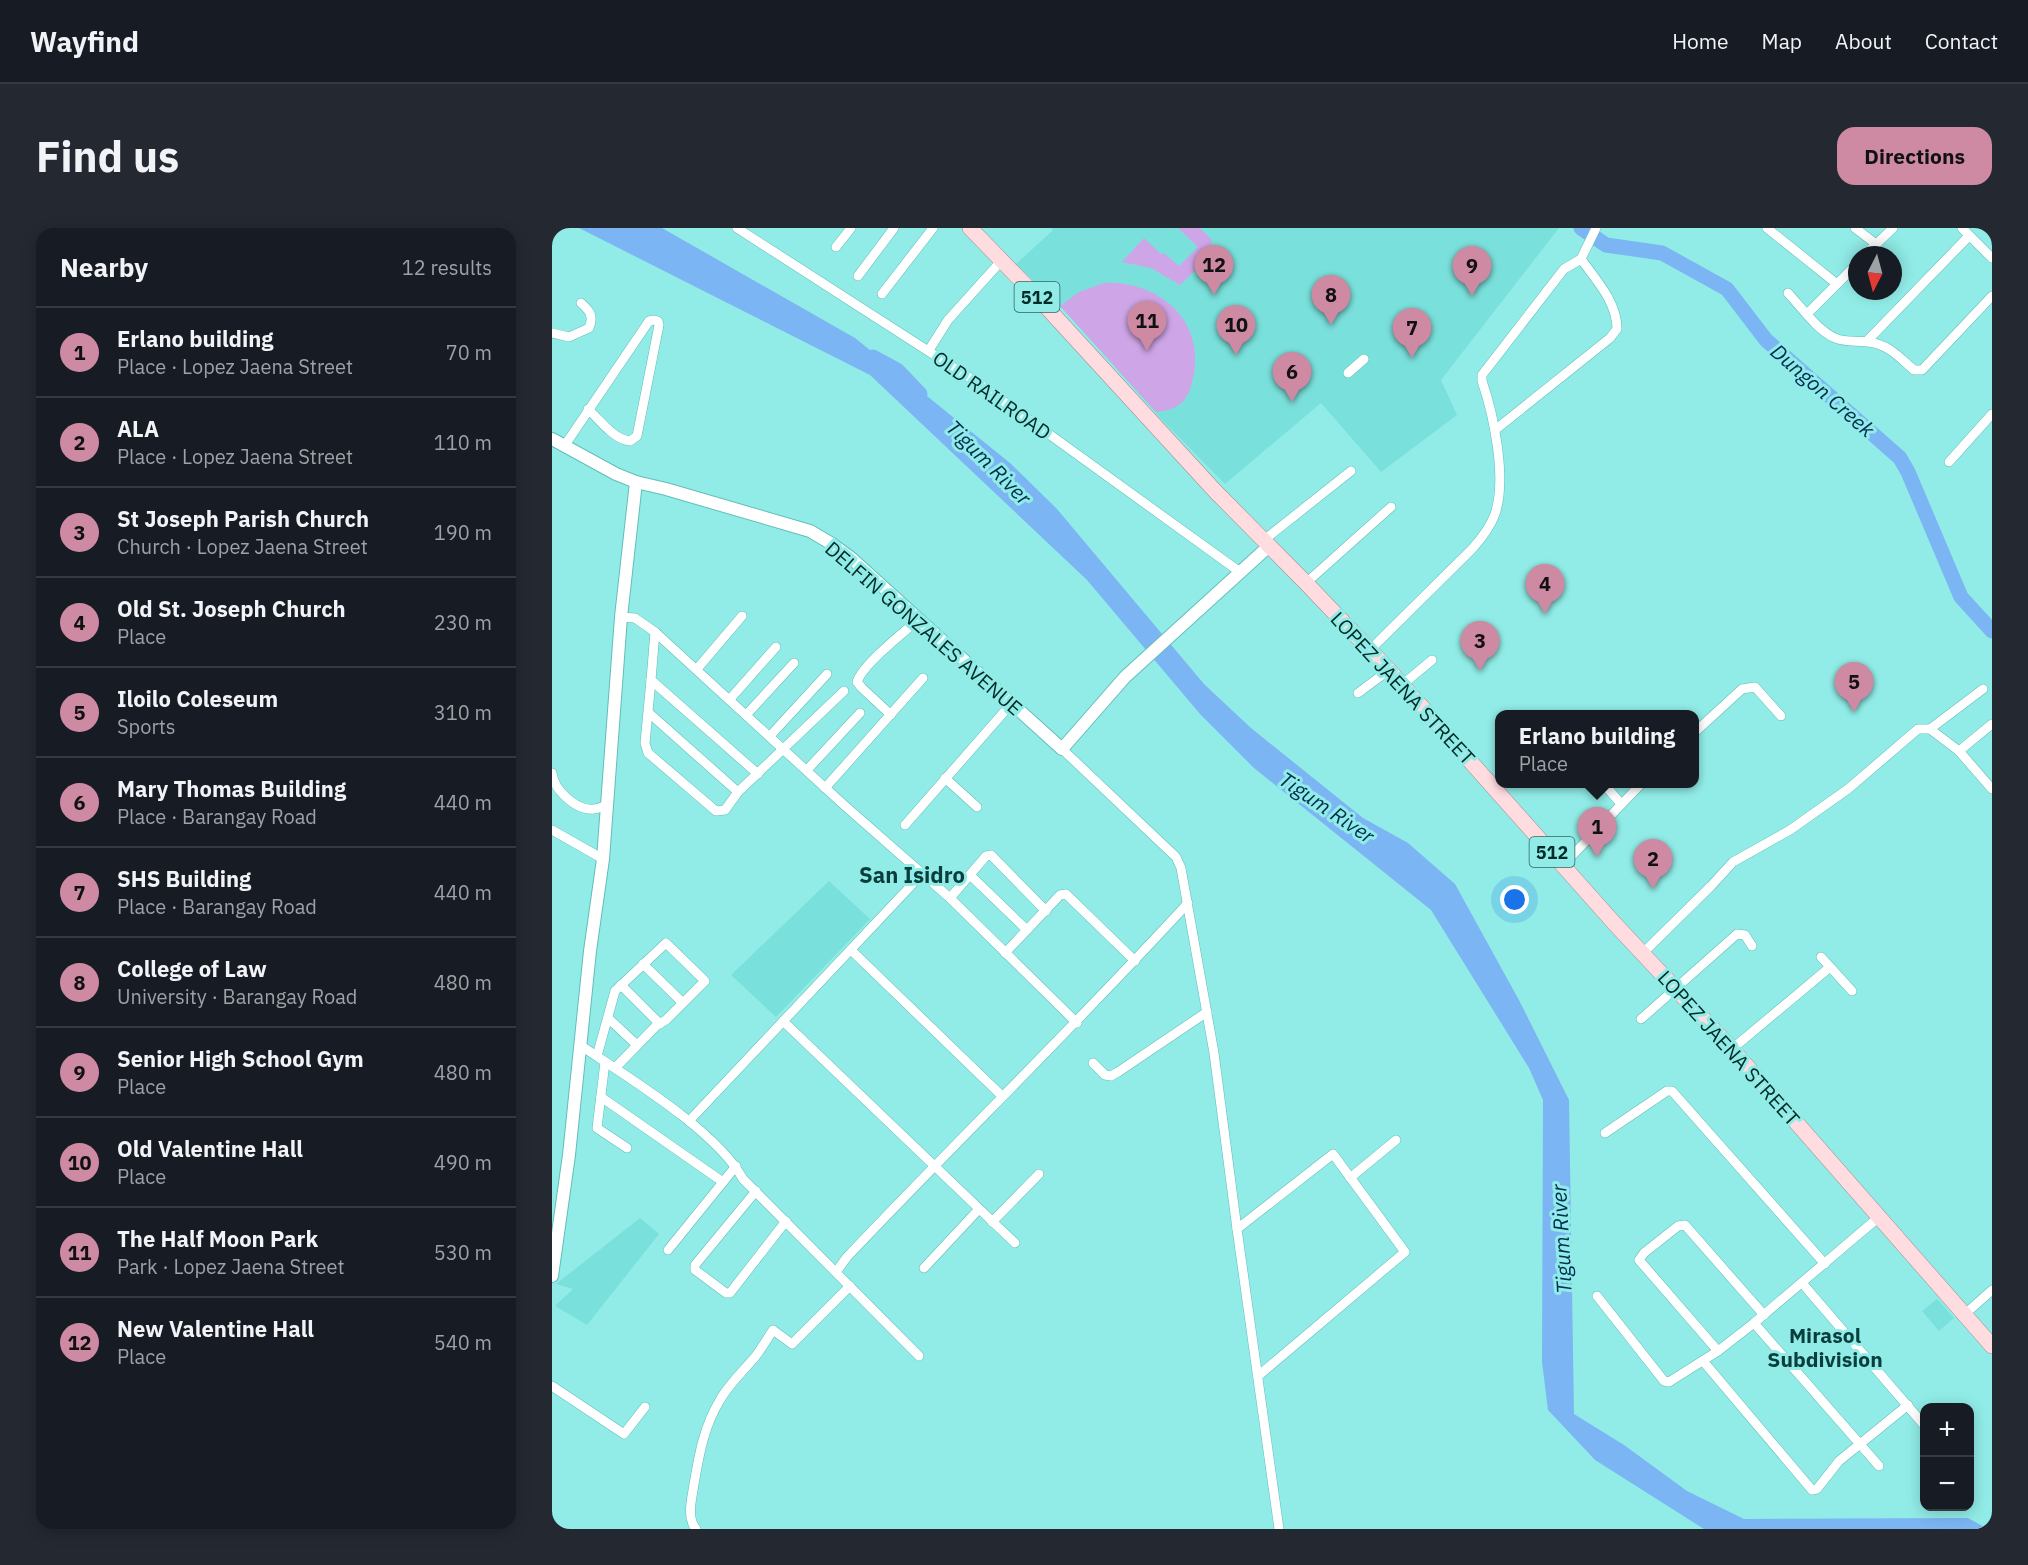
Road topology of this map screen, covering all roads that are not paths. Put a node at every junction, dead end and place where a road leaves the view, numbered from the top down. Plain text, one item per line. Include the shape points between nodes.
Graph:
1 (737, 228) edge
2 (851, 228) edge
3 (894, 228) edge
4 (933, 228) edge
5 (970, 228) edge
6 (1767, 228) edge
7 (1855, 228) edge
8 (1893, 228) edge
9 (1962, 228) edge
10 (1595, 229) edge
11 (1969, 236) junction
12 (1876, 244) joint
13 (836, 248) dead end
14 (1992, 258) edge
15 (1581, 259) junction
16 (1002, 260) junction
17 (1848, 273) edge
18 (858, 276) dead end
19 (1838, 284) junction
20 (1788, 293) dead end
21 (882, 294) dead end
22 (1992, 296) edge
23 (581, 303) dead end
24 (1808, 313) junction
25 (552, 333) edge
26 (1867, 341) junction
27 (929, 350) junction
28 (1364, 359) dead end
29 (1348, 373) dead end
30 (588, 409) junction
31 (1992, 414) edge
32 (1495, 430) junction
33 (552, 439) edge
34 (565, 445) junction
35 (1949, 462) dead end
36 (1351, 471) dead end
37 (636, 482) junction
38 (1391, 507) dead end
39 (1267, 543) junction
40 (1240, 572) junction
41 (1306, 583) junction
42 (621, 616) junction
43 (742, 616) dead end
44 (919, 620) junction
45 (656, 632) junction
46 (776, 647) dead end
47 (1370, 650) junction
48 (1432, 660) dead end
49 (794, 663) dead end
50 (697, 669) junction
51 (1389, 670) junction
52 (827, 674) dead end
53 (923, 678) dead end
54 (651, 680) junction
55 (1402, 685) junction
56 (1983, 689) dead end
57 (844, 690) dead end
58 (1358, 693) dead end
59 (730, 699) junction
60 (1011, 704) junction
61 (649, 713) junction
62 (860, 713) dead end
63 (747, 714) junction
64 (891, 715) junction
65 (1781, 716) dead end
66 (1992, 724) edge
67 (1699, 729) edge
68 (1930, 729) junction
69 (770, 736) junction
70 (1062, 749) junction
71 (784, 750) junction
72 (1959, 751) junction
73 (807, 770) junction
74 (552, 773) edge
75 (758, 774) junction
76 (945, 778) junction
77 (825, 788) junction
78 (1495, 788) edge
79 (1495, 788) edge
80 (1608, 788) edge
81 (1636, 788) edge
82 (1992, 789) edge
83 (738, 792) junction
84 (608, 804) junction
85 (1621, 804) junction
86 (977, 807) dead end
87 (905, 825) dead end
88 (552, 830) edge
89 (603, 859) junction
90 (1564, 864) junction
91 (922, 874) junction
92 (970, 875) junction
93 (950, 898) junction
94 (1188, 903) junction
95 (1046, 911) junction
96 (1027, 930) junction
97 (1752, 946) dead end
98 (851, 950) junction
99 (1005, 953) junction
100 (1643, 953) junction
101 (1821, 957) dead end
102 (1135, 961) junction
103 (643, 964) junction
104 (1830, 967) junction
105 (621, 985) junction
106 (1675, 989) junction
107 (1852, 991) dead end
108 (683, 1003) junction
109 (1207, 1012) junction
110 (608, 1018) junction
111 (1641, 1019) dead end
112 (783, 1021) junction
113 (1077, 1023) junction
114 (660, 1024) junction
115 (580, 1045) junction
116 (637, 1045) junction
117 (1732, 1049) junction
118 (601, 1059) junction
119 (1093, 1063) dead end
120 (615, 1068) junction
121 (1002, 1096) junction
122 (601, 1098) junction
123 (689, 1121) junction
124 (1605, 1133) dead end
125 (1396, 1140) dead end
126 (627, 1148) dead end
127 (736, 1166) junction
128 (934, 1166) junction
129 (1039, 1174) dead end
130 (1350, 1178) junction
131 (723, 1182) junction
132 (756, 1191) junction
133 (979, 1209) junction
134 (1880, 1217) junction
135 (786, 1221) junction
136 (992, 1222) junction
137 (1237, 1229) junction
138 (1015, 1243) dead end
139 (668, 1250) dead end
140 (1825, 1264) junction
141 (924, 1268) dead end
142 (836, 1272) junction
143 (552, 1276) edge
144 (1802, 1282) junction
145 (850, 1286) junction
146 (1992, 1290) edge
147 (1597, 1296) dead end
148 (1965, 1314) junction
149 (1764, 1315) junction
150 (1754, 1323) junction
151 (1992, 1346) edge
152 (1718, 1351) junction
153 (919, 1356) dead end
154 (1703, 1361) junction
155 (1258, 1376) junction
156 (552, 1386) edge
157 (1908, 1405) junction
158 (645, 1407) dead end
159 (1920, 1420) edge
160 (1859, 1443) junction
161 (1879, 1467) dead end
162 (696, 1529) edge
163 (1279, 1529) edge

1 - 27 street, OLD RAILROAD
2 - 13 street
3 - 18 street
4 - 21 street
5 - 16 main road, LOPEZ JAENA STREET / 512
6 - 19 street
7 - 12 street
8 - 12 street
9 - 11 street
10 - 15 street
11 - 14 street
11 - 26 street
15 - 32 street via 1564,269 1482,375
15 - 32 street via 1606,294 1617,316 1617,329
16 - 27 street via 960,306
16 - 39 main road, LOPEZ JAENA STREET / 512
17 - 19 street
19 - 24 street
20 - 24 street
22 - 26 street via 1922,370 1914,370 1894,351
23 - 25 street via 590,311 589,328 569,337
24 - 26 street via 1836,339
27 - 40 street, OLD RAILROAD
28 - 29 street
30 - 30 street via 650,321 658,321 637,436 624,440
30 - 34 street
31 - 35 street
32 - 47 street via 1500,480 1495,513 1486,532
33 - 34 street, DELFIN GONZALES AVENUE
34 - 37 street, DELFIN GONZALES AVENUE
36 - 39 street
37 - 42 street
37 - 44 street, DELFIN GONZALES AVENUE via 810,531 851,558
38 - 41 street
39 - 40 street
39 - 41 main road, LOPEZ JAENA STREET / 512
40 - 70 street via 1125,677
41 - 47 main road, LOPEZ JAENA STREET / 512
42 - 45 street via 635,618
42 - 84 street
43 - 50 street
44 - 60 street, DELFIN GONZALES AVENUE
44 - 64 street via 859,675 857,682
45 - 50 street
45 - 54 street
46 - 59 street
47 - 51 main road, LOPEZ JAENA STREET / 512
48 - 55 street
49 - 63 street
50 - 59 street
51 - 55 main road, LOPEZ JAENA STREET / 512
51 - 58 street
52 - 69 street
53 - 64 street
54 - 61 street
54 - 75 street
55 - 78 main road, LOPEZ JAENA STREET / 512
56 - 68 street
57 - 71 street
59 - 63 street
60 - 70 street, DELFIN GONZALES AVENUE
60 - 76 street
61 - 83 street
61 - 83 street via 645,744 648,753 716,811 724,810
62 - 73 street
63 - 69 street
64 - 77 street
65 - 67 street via 1755,687 1750,687 1742,689
66 - 72 street
68 - 72 street
68 - 100 street via 1918,729 1848,789 1790,830 1733,862
69 - 71 street
70 - 94 street, DELFIN GONZALES AVENUE via 1176,857
71 - 73 street
71 - 75 street
72 - 82 street
73 - 77 street
74 - 84 street via 562,793 578,805 594,810
75 - 83 street
76 - 86 street
76 - 87 street
77 - 91 street
79 - 90 main road, LOPEZ JAENA STREET / 512
80 - 85 street
81 - 85 street
84 - 89 street
85 - 90 street
88 - 89 street
89 - 115 street
90 - 100 main road, LOPEZ JAENA STREET / 512
91 - 93 street
91 - 98 street
92 - 93 street
92 - 95 street via 991,855
92 - 96 street
93 - 99 street
94 - 102 street
94 - 109 street, DELFIN GONZALES AVENUE
95 - 96 street
95 - 102 street via 1066,894
96 - 99 street
97 - 106 street via 1745,935 1737,934
98 - 112 street
98 - 121 street
99 - 113 street
100 - 106 main road, LOPEZ JAENA STREET / 512
101 - 104 street
102 - 113 street
103 - 105 street
103 - 108 street
103 - 108 street via 666,943 705,981
104 - 107 street
104 - 117 street
105 - 110 street via 615,991
105 - 114 street
106 - 111 street
106 - 117 main road, LOPEZ JAENA STREET / 512
108 - 114 street
109 - 119 street via 1111,1076 1105,1076
109 - 137 street, DELFIN GONZALES AVENUE
110 - 116 street
110 - 118 street
112 - 123 street
112 - 128 street
113 - 121 street
114 - 116 street
115 - 118 street
115 - 143 street
116 - 120 street
117 - 134 main road, LOPEZ JAENA STREET / 512
118 - 120 street
118 - 122 street
120 - 123 street
121 - 128 street
122 - 126 street via 597,1128
122 - 131 street
123 - 127 street
124 - 140 street via 1666,1091 1672,1091
125 - 130 street
127 - 131 street
127 - 132 street
128 - 133 street
128 - 142 street
129 - 136 street
130 - 137 street via 1333,1154
130 - 155 street via 1404,1252
131 - 139 street
132 - 135 street
132 - 135 street via 695,1265 696,1270 730,1293
133 - 136 street
133 - 141 street
134 - 140 street
134 - 148 main road, LOPEZ JAENA STREET / 512
135 - 142 street
136 - 138 street
137 - 155 street, DELFIN GONZALES AVENUE
140 - 144 street
142 - 145 street
144 - 149 street
144 - 157 street
145 - 153 street
145 - 162 street via 792,1344 773,1330 720,1399 708,1423 696,1471 690,1514
146 - 148 street
147 - 154 street via 1664,1381 1675,1380
148 - 151 main road, LOPEZ JAENA STREET / 512
149 - 150 street
149 - 152 street via 1685,1225 1678,1226 1639,1260
150 - 152 street
150 - 160 street
152 - 154 street
154 - 160 street via 1812,1490
155 - 163 street, DELFIN GONZALES AVENUE
156 - 158 street via 624,1434
157 - 159 street
157 - 160 street
160 - 161 street

